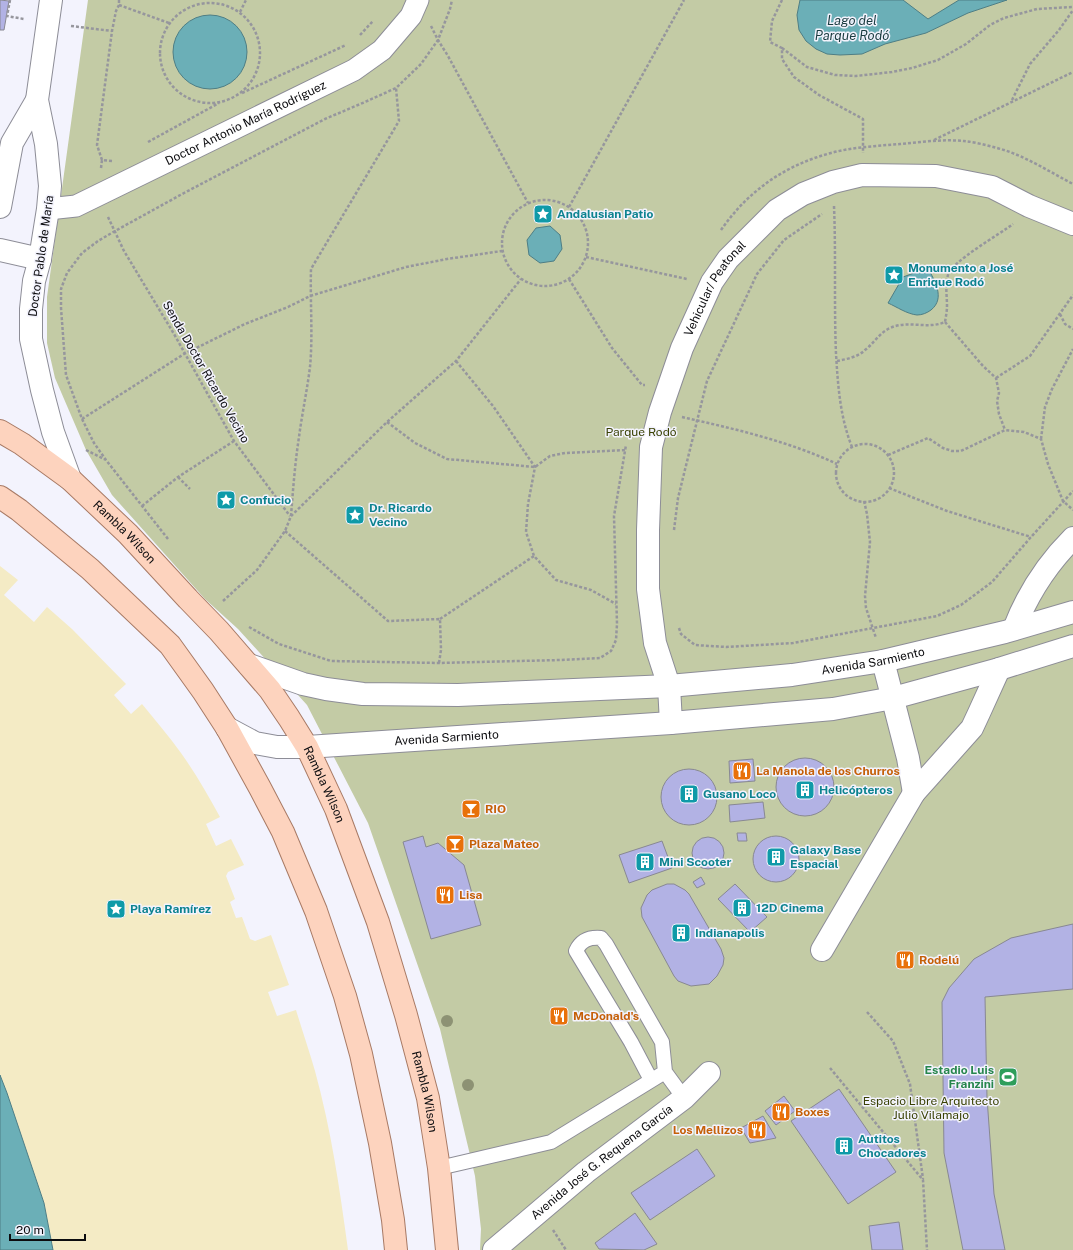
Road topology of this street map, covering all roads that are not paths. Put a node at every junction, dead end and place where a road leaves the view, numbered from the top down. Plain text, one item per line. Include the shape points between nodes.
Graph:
1 (51, 0) edge
2 (418, 0) edge
3 (37, 100) junction
4 (0, 207) edge
5 (48, 209) junction
6 (1073, 224) edge
7 (0, 250) edge
8 (40, 259) junction
9 (0, 431) edge
10 (70, 479) junction
11 (0, 497) edge
12 (1073, 538) edge
13 (1073, 612) edge
14 (1014, 629) junction
15 (1073, 646) edge
16 (883, 661) junction
17 (249, 665) junction
18 (999, 669) junction
19 (669, 686) junction
20 (893, 698) junction
21 (671, 723) junction
22 (227, 728) junction
23 (307, 747) junction
24 (914, 793) junction
25 (822, 950) dead end
26 (665, 1072) junction
27 (709, 1073) dead end
28 (651, 1080) junction
29 (684, 1098) junction
30 (439, 1168) junction
31 (396, 1250) edge
32 (447, 1250) edge
33 (494, 1250) edge

1 - 3 street, Doctor Pablo de María
2 - 5 street, Doctor Antonio María Rodríguez via 411,16 382,50 354,70 76,206
3 - 4 street, Doctor Pablo de María via 12,143
3 - 5 street, Doctor Pablo de María via 46,144 50,186
5 - 8 street, Doctor Pablo de María
6 - 19 street, Vehicular/ Peatonal via 985,186 936,176 862,174 803,194 777,210 728,259 712,282 682,348 651,447 648,589 655,643
7 - 8 street
8 - 10 street, Doctor Pablo de María via 34,281 31,339 44,397
9 - 10 main road, Rambla Wilson
10 - 17 main road, Rambla Wilson via 128,534
11 - 22 main road via 90,569 170,645
12 - 14 street via 1060,551 1026,599
13 - 14 street, Avenida Sarmiento
14 - 16 street, Avenida Sarmiento
15 - 18 street, Avenida Sarmiento
16 - 19 street, Avenida Sarmiento via 792,675
16 - 20 street
17 - 19 street, Avenida Sarmiento via 303,684 363,694 458,695
17 - 23 main road, Rambla Wilson via 270,690
18 - 20 street, Avenida Sarmiento
18 - 24 street via 972,728
19 - 21 street
20 - 21 street, Avenida Sarmiento via 833,709
20 - 24 street
21 - 23 street, Avenida Sarmiento
22 - 23 street, Avenida Sarmiento via 255,743 277,747
22 - 31 main road via 283,832 316,910 345,996 380,1143
23 - 30 main road, Rambla Wilson via 336,810 391,963 428,1098
24 - 25 street
26 - 28 lane
26 - 28 lane via 662,1042 606,944 601,938 584,940 576,951
26 - 29 lane
27 - 29 street, Avenida José G. Requena García
28 - 30 lane via 551,1142
29 - 33 street, Avenida José G. Requena García via 586,1172
30 - 32 main road, Rambla Wilson

